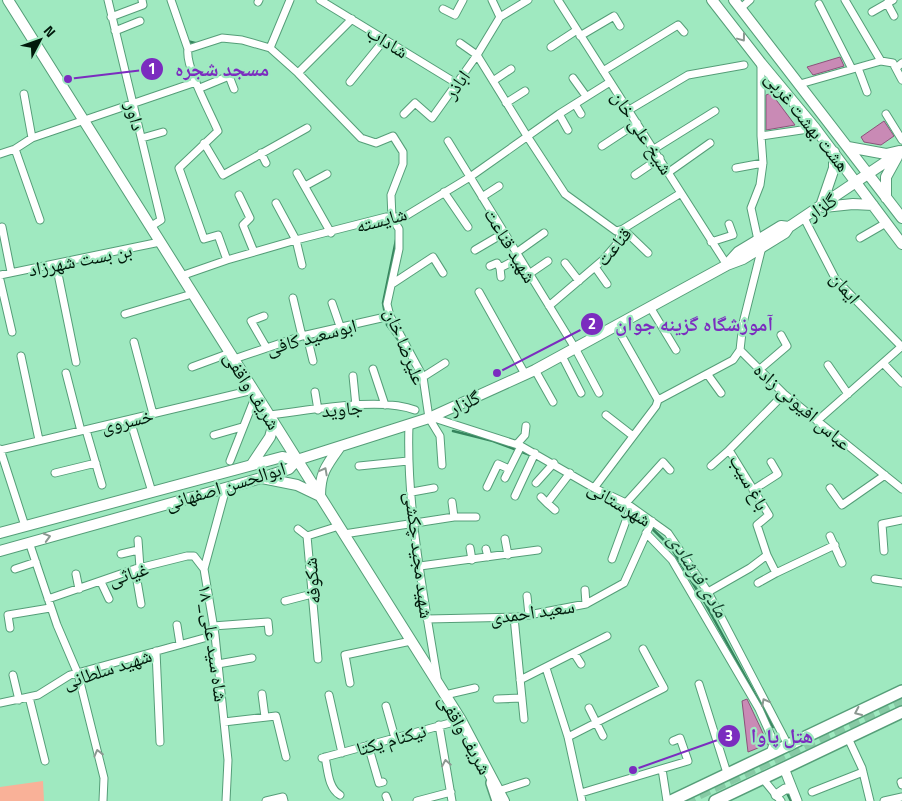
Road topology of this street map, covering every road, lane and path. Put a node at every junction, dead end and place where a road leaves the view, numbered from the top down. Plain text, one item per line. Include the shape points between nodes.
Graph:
1 (108, 0) edge
2 (142, 0) edge
3 (170, 0) edge
4 (290, 0) edge
5 (320, 0) edge
6 (463, 0) edge
7 (492, 0) edge
8 (528, 0) edge
9 (558, 0) edge
10 (712, 0) edge
11 (750, 0) edge
12 (845, 0) edge
13 (6, 2) edge
14 (890, 2) edge
15 (737, 4) edge
16 (819, 4) dead end
17 (443, 9) dead end
18 (872, 12) dead end
19 (894, 16) dead end
20 (111, 17) junction
21 (500, 17) junction
22 (352, 19) junction
23 (140, 21) dead end
24 (620, 26) dead end
25 (115, 31) junction
26 (684, 32) dead end
27 (579, 33) junction
28 (385, 39) junction
29 (460, 43) dead end
30 (551, 47) dead end
31 (270, 48) junction
32 (188, 49) junction
33 (477, 55) junction
34 (881, 61) junction
35 (761, 63) junction
36 (902, 63) edge
37 (744, 64) dead end
38 (855, 68) junction
39 (896, 68) junction
40 (511, 69) dead end
41 (603, 71) junction
42 (298, 72) junction
43 (573, 78) dead end
44 (902, 80) edge
45 (493, 81) junction
46 (350, 82) dead end
47 (610, 82) junction
48 (456, 83) junction
49 (800, 84) junction
50 (198, 85) junction
51 (234, 89) dead end
52 (525, 91) dead end
53 (867, 92) dead end
54 (24, 94) dead end
55 (586, 96) junction
56 (506, 103) junction
57 (574, 104) junction
58 (132, 105) junction
59 (629, 110) junction
60 (715, 111) dead end
61 (404, 114) dead end
62 (558, 114) junction
63 (581, 114) dead end
64 (886, 114) dead end
65 (84, 120) junction
66 (636, 123) junction
67 (306, 128) dead end
68 (815, 128) junction
69 (568, 130) dead end
70 (164, 132) dead end
71 (527, 136) junction
72 (761, 136) junction
73 (32, 138) junction
74 (142, 138) junction
75 (902, 140) edge
76 (448, 141) dead end
77 (710, 143) dead end
78 (204, 144) junction
79 (602, 146) dead end
80 (848, 147) junction
81 (15, 149) junction
82 (654, 149) junction
83 (902, 151) edge
84 (834, 152) junction
85 (0, 154) edge
86 (261, 154) junction
87 (660, 158) junction
88 (266, 163) dead end
89 (763, 163) junction
90 (736, 168) dead end
91 (668, 172) junction
92 (298, 173) dead end
93 (327, 174) dead end
94 (634, 175) dead end
95 (868, 175) junction
96 (470, 177) junction
97 (857, 182) junction
98 (305, 186) junction
99 (499, 186) dead end
100 (444, 192) junction
101 (681, 193) junction
102 (238, 195) dead end
103 (482, 197) junction
104 (886, 198) junction
105 (276, 203) dead end
106 (873, 206) junction
107 (820, 207) junction
108 (392, 218) junction
109 (804, 218) junction
110 (902, 218) edge
111 (40, 220) dead end
112 (886, 223) junction
113 (729, 224) dead end
114 (150, 226) junction
115 (2, 227) dead end
116 (468, 227) dead end
117 (623, 229) junction
118 (331, 233) junction
119 (504, 233) junction
120 (544, 233) dead end
121 (860, 238) dead end
122 (296, 240) junction
123 (160, 242) junction
124 (711, 242) junction
125 (760, 243) junction
126 (902, 244) edge
127 (475, 250) dead end
128 (254, 252) junction
129 (648, 253) dead end
130 (518, 255) junction
131 (227, 260) junction
132 (548, 261) dead end
133 (565, 263) dead end
134 (56, 264) junction
135 (302, 265) dead end
136 (727, 265) junction
137 (490, 266) dead end
138 (595, 267) junction
139 (500, 268) junction
140 (11, 272) junction
141 (443, 273) dead end
142 (529, 274) junction
143 (0, 275) edge
144 (181, 276) junction
145 (501, 277) dead end
146 (0, 280) edge
147 (579, 281) junction
148 (392, 284) junction
149 (607, 284) dead end
150 (479, 292) dead end
151 (192, 294) junction
152 (293, 298) dead end
153 (332, 303) dead end
154 (549, 306) junction
155 (650, 307) junction
156 (125, 314) dead end
157 (264, 316) dead end
158 (390, 316) junction
159 (616, 326) junction
160 (341, 329) junction
161 (12, 332) dead end
162 (781, 335) dead end
163 (305, 336) junction
164 (134, 342) dead end
165 (902, 346) edge
166 (266, 347) junction
167 (575, 348) junction
168 (676, 350) dead end
169 (740, 350) junction
170 (21, 356) dead end
171 (232, 356) junction
172 (562, 356) junction
173 (313, 361) dead end
174 (76, 362) dead end
175 (445, 363) dead end
176 (883, 363) junction
177 (828, 365) dead end
178 (192, 367) dead end
179 (373, 369) dead end
180 (759, 370) junction
181 (530, 372) junction
182 (66, 373) dead end
183 (708, 375) junction
184 (353, 376) dead end
185 (423, 377) junction
186 (902, 383) edge
187 (315, 392) dead end
188 (254, 393) junction
189 (581, 393) dead end
190 (599, 393) dead end
191 (721, 394) dead end
192 (784, 394) junction
193 (848, 394) junction
194 (658, 400) junction
195 (553, 402) dead end
196 (385, 405) junction
197 (356, 406) junction
198 (318, 410) junction
199 (415, 410) dead end
200 (153, 414) junction
201 (606, 415) dead end
202 (430, 417) junction
203 (271, 419) junction
204 (130, 420) junction
205 (817, 422) junction
206 (409, 425) junction
207 (526, 426) dead end
208 (242, 427) junction
209 (84, 431) junction
210 (214, 435) dead end
211 (633, 436) junction
212 (39, 440) junction
213 (519, 444) junction
214 (339, 448) junction
215 (0, 450) edge
216 (729, 450) junction
217 (535, 453) junction
218 (297, 460) junction
219 (230, 461) dead end
220 (408, 461) junction
221 (771, 462) dead end
222 (96, 463) junction
223 (554, 463) junction
224 (252, 464) junction
225 (442, 465) dead end
226 (360, 466) dead end
227 (711, 466) dead end
228 (509, 469) junction
229 (670, 470) dead end
230 (55, 473) dead end
231 (570, 473) junction
232 (885, 475) junction
233 (261, 478) junction
234 (505, 478) dead end
235 (536, 483) dead end
236 (102, 485) dead end
237 (487, 487) dead end
238 (226, 488) junction
239 (434, 488) dead end
240 (594, 488) junction
241 (830, 488) dead end
242 (902, 489) edge
243 (753, 490) junction
244 (152, 492) junction
245 (412, 492) junction
246 (320, 496) junction
247 (515, 496) dead end
248 (128, 498) junction
249 (452, 502) dead end
250 (107, 504) junction
251 (629, 505) junction
252 (555, 510) dead end
253 (134, 512) junction
254 (454, 517) junction
255 (476, 517) dead end
256 (107, 520) junction
257 (902, 520) edge
258 (652, 521) junction
259 (414, 523) junction
260 (25, 526) junction
261 (298, 528) dead end
262 (341, 530) junction
263 (0, 533) edge
264 (646, 533) junction
265 (668, 533) junction
266 (307, 536) junction
267 (830, 536) dead end
268 (505, 539) dead end
269 (138, 540) dead end
270 (29, 542) junction
271 (835, 545) junction
272 (662, 547) junction
273 (470, 548) dead end
274 (486, 549) dead end
275 (138, 550) junction
276 (538, 550) dead end
277 (0, 551) edge
278 (884, 551) dead end
279 (121, 554) dead end
280 (508, 555) junction
281 (767, 555) junction
282 (488, 557) junction
283 (612, 559) dead end
284 (472, 560) junction
285 (36, 562) junction
286 (842, 563) dead end
287 (420, 566) junction
288 (15, 569) dead end
289 (137, 569) junction
290 (204, 569) junction
291 (776, 573) junction
292 (76, 574) dead end
293 (875, 579) dead end
294 (101, 582) junction
295 (758, 583) dead end
296 (902, 583) edge
297 (79, 588) junction
298 (585, 590) dead end
299 (708, 592) junction
300 (312, 594) junction
301 (527, 596) dead end
302 (48, 599) junction
303 (109, 599) dead end
304 (286, 601) dead end
305 (141, 604) dead end
306 (586, 604) junction
307 (50, 608) junction
308 (529, 615) junction
309 (514, 617) junction
310 (427, 619) junction
311 (177, 625) dead end
312 (213, 626) junction
313 (10, 628) dead end
314 (269, 632) dead end
315 (215, 635) junction
316 (607, 636) dead end
317 (411, 641) junction
318 (180, 644) junction
319 (643, 649) dead end
320 (156, 651) junction
321 (574, 653) junction
322 (252, 658) dead end
323 (318, 660) dead end
324 (218, 664) junction
325 (581, 664) dead end
326 (546, 668) junction
327 (78, 674) junction
328 (13, 675) dead end
329 (520, 680) junction
330 (350, 683) dead end
331 (438, 684) junction
332 (699, 684) dead end
333 (475, 688) dead end
334 (902, 691) edge
335 (262, 694) dead end
336 (329, 695) dead end
337 (445, 695) junction
338 (29, 698) junction
339 (522, 698) junction
340 (497, 699) dead end
341 (20, 700) junction
342 (0, 703) edge
343 (386, 706) dead end
344 (589, 708) dead end
345 (902, 712) edge
346 (265, 717) junction
347 (524, 719) dead end
348 (460, 720) junction
349 (224, 722) junction
350 (596, 723) junction
351 (439, 725) junction
352 (603, 736) dead end
353 (568, 737) junction
354 (395, 738) junction
355 (848, 738) junction
356 (673, 740) dead end
357 (160, 742) dead end
358 (368, 745) junction
359 (788, 745) junction
360 (342, 752) junction
361 (770, 753) junction
362 (286, 757) dead end
363 (45, 761) dead end
364 (784, 768) junction
365 (662, 769) junction
366 (863, 772) junction
367 (727, 773) junction
368 (763, 778) junction
369 (383, 782) dead end
370 (526, 782) dead end
371 (791, 789) junction
372 (497, 791) edge
373 (450, 792) junction
374 (812, 792) dead end
375 (581, 793) junction
376 (340, 795) dead end
377 (902, 797) edge
378 (779, 798) edge
379 (103, 801) edge
380 (226, 801) edge
381 (266, 801) edge
382 (284, 801) edge
383 (417, 801) edge
384 (452, 801) edge
385 (504, 801) edge
386 (509, 801) edge
387 (582, 801) edge
388 (669, 801) edge
389 (715, 801) edge
390 (797, 801) edge
391 (870, 801) edge
392 (884, 801) edge

1 - 20 street, داور
2 - 20 street via 143,4
3 - 32 street
4 - 31 street
5 - 22 street, شاداب
6 - 17 street via 455,15
7 - 21 street
8 - 21 street
9 - 27 street, شیخ علی خان
10 -> 35 main road, هشت بهشت غربی
11 - 15 street
12 - 34 street
13 - 65 main road, شریف واقفی
14 - 18 street
14 - 19 street
15 - 49 main road, هشت بهشت غربی
16 - 38 street
20 - 25 street, داور
21 - 33 street, اباذر
22 - 28 street, شاداب
22 - 42 street
23 - 25 street
24 - 27 street via 614,16
25 - 58 street, داور
26 - 41 street via 678,25
27 - 30 street
27 - 41 street, شیخ علی خان
28 - 46 street
28 - 48 street, شاداب
29 - 33 street
31 - 32 street via 222,38
31 - 42 street
32 - 50 street via 187,56
33 - 45 street
33 - 48 street, اباذر
34 - 38 street
34 - 39 street via 893,63
35 - 68 main road, هشت بهشت غربی
35 - 72 street
36 - 39 street
37 - 59 street via 688,75
38 - 49 street
38 - 53 street
39 - 44 street
40 - 45 street
41 - 47 street, شیخ علی خان
42 - 108 street, علیرضا خان via 361,138 376,143 393,136 398,142 403,152 403,164 392,195
43 - 55 street
45 - 56 street
47 - 55 street, شایسته
47 - 59 street, شیخ علی خان
48 - 61 street, اباذر via 432,118 415,103
49 - 80 main road, هشت بهشت غربی
50 - 51 street via 229,76
50 - 58 street
50 - 78 street via 218,131
52 - 56 street
54 - 73 street
55 - 57 street, شایسته
56 - 71 street
57 - 62 street, شایسته
57 - 63 street
58 - 65 street
58 - 74 street, داور
59 - 66 street, شیخ علی خان
60 - 82 street
62 - 69 street
62 - 71 street, شایسته
64 - 75 street
65 - 73 street
65 - 114 main road, شریف واقفی
66 - 79 street
66 - 82 street, شیخ علی خان
67 - 86 street
68 - 72 street
68 - 84 main road, هشت بهشت غربی
70 - 74 street
71 - 96 street, شایسته
71 - 117 street via 565,194 616,231
72 - 89 street
73 - 81 street
74 - 114 street, داور via 161,220
76 - 96 street, شهید قناعت
77 - 91 street
78 - 86 street via 223,175
78 - 131 street via 179,168 204,239 218,235
80 - 83 main road via 886,154
80 - 95 main road, هشت بهشت غربی
81 - 85 street
81 - 111 street
82 - 87 street, شیخ علی خان
83 - 95 main road, گلزار
83 - 104 main road via 890,166
84 - 97 main road, هشت بهشت غربی
84 - 107 main road via 831,178
86 - 88 street
87 - 91 street, شیخ علی خان
87 - 94 street
89 - 90 street
89 - 125 street via 760,185 751,208
91 - 101 street, شیخ علی خان
92 - 98 street
93 - 98 street
95 - 97 main road, گلزار
95 - 104 main road, هشت بهشت غربی
96 - 100 street, شایسته
96 - 103 street, شهید قناعت
97 - 106 main road, هشت بهشت غربی
97 - 107 main road, گلزار
98 - 118 street
99 - 103 street
100 - 108 street, شایسته via 404,217
100 - 116 street
101 - 117 street, قناعت
101 - 124 street, شیخ علی خان
102 - 128 street via 250,218 243,225
103 - 119 street, شهید قناعت
104 - 110 main road, هشت بهشت غربی
105 - 122 street
106 - 107 main road
106 - 112 main road, هشت بهشت غربی
107 - 109 main road, گلزار
108 - 118 street, شایسته
108 - 148 street, علیرضا خان via 399,229 399,249
109 - 125 main road, گلزار via 789,226 785,233
109 - 165 street, ایمان via 836,280
112 - 121 street
112 - 126 main road, هشت بهشت غربی
113 - 124 street via 733,235
114 - 123 main road, شریف واقفی
115 - 140 street
117 - 129 street
117 - 138 street, قناعت via 616,245
118 - 122 street, شایسته
119 - 127 street
119 - 130 street, شهید قناعت
120 - 130 street
122 - 128 street, شایسته
122 - 135 street
123 - 134 street, بن بست شهرزاد
123 - 144 main road, شریف واقفی
124 - 136 street, شیخ علی خان
125 - 136 main road, گلزار via 743,259
125 - 169 street, عباس افیونی زاده
128 - 131 street, شایسته via 244,259
130 - 139 street
130 - 142 street, شهید قناعت
131 - 144 street, شایسته
132 - 142 street
133 - 147 street
134 - 140 street, بن بست شهرزاد
134 - 174 street
136 - 155 main road, گلزار
137 - 139 street via 497,263
138 - 147 street, قناعت
138 - 149 street
139 - 145 street
140 - 143 street, بن بست شهرزاد
141 - 148 street via 433,257
142 - 154 street, شهید قناعت
144 - 151 main road, شریف واقفی
146 - 161 street
147 - 154 street, قناعت
148 - 158 street, علیرضا خان via 387,304
150 - 181 street
151 - 156 street
151 - 171 main road, شریف واقفی
152 - 163 street
153 - 160 street
154 - 167 street, شهید قناعت
155 - 159 main road, گلزار
155 - 168 street
157 - 166 street via 251,321
158 - 160 street, ابوسعید کافی
158 - 185 street, علیرضا خان
159 - 167 main road, گلزار
159 - 194 street
160 - 163 street, ابوسعید کافی
162 - 180 street via 787,346
163 - 166 street, ابوسعید کافی
163 - 173 street
164 - 200 street
165 - 176 street
166 - 171 street, ابوسعید کافی
167 - 172 main road, گلزار
167 - 190 street, شهید قناعت
169 - 180 street, عباس افیونی زاده
169 - 183 street via 733,360
170 - 212 street
171 - 178 street, ابوسعید کافی
171 - 188 main road, شریف واقفی
172 - 181 main road, گلزار
172 - 189 street
175 - 185 street
176 - 186 street
176 - 193 street
177 - 193 street
179 - 196 street
180 - 192 street, عباس افیونی زاده
181 - 195 street
181 - 202 main road, گلزار
182 - 209 street
183 - 191 street
183 - 194 street
184 - 197 street
185 - 202 street, علیرضا خان
187 - 198 street
188 - 200 street, خسروی
188 - 203 main road, شریف واقفی
188 - 208 street
192 - 205 street, عباس افیونی زاده
192 - 216 street, باغ سیب
193 - 205 street
194 - 211 street
196 - 197 street, جاوید
196 - 199 street, جاوید
197 - 198 street, جاوید
198 - 203 street, جاوید
200 - 204 street, خسروی
201 - 211 street
202 - 206 main road, گلزار
202 - 213 street, شهرستانی
202 - 225 street, علیرضا خان via 440,436
203 - 218 main road, شریف واقفی
203 - 224 main road via 270,436
204 - 209 street, خسروی
204 - 244 street
205 - 232 street, عباس افیونی زاده
206 - 214 main road, گلزار
206 - 220 street, شهید مجید چکشی
207 - 213 street
208 - 210 street
208 - 219 street
209 - 212 street, خسروی
209 - 222 street
211 - 240 street
212 - 215 street, خسروی
213 - 217 street, شهرستانی
213 - 228 street
214 - 218 main road, گلزار
246 -> 214 main road via 324,468
215 - 260 street
216 - 227 street
216 - 243 street, باغ سیب
217 - 223 street, شهرستانی
217 - 247 street
218 - 224 main road, ابوالحسن اصفهانی via 282,456
218 - 233 main road, ابوالحسن اصفهانی via 289,469
218 - 246 main road, شریف واقفی
220 - 226 street
220 - 245 street, شهید مجید چکشی
221 - 243 street via 778,474
222 - 230 street
222 - 236 street
223 - 231 street, شهرستانی
223 - 235 street
224 - 244 main road, ابوالحسن اصفهانی
228 - 234 street
228 - 237 street via 498,464
229 - 251 street via 663,462
231 - 240 street, شهرستانی
231 - 252 street via 564,483 544,500
232 - 241 street via 842,505
232 - 242 street, عباس افیونی زاده
233 - 238 main road, ابوالحسن اصفهانی
233 - 246 main road via 297,485
238 - 253 main road, ابوالحسن اصفهانی
238 - 290 street, ۱۸_شاه سید علی
239 - 245 street
240 - 251 street, شهرستانی
243 - 281 street, باغ سیب via 769,515 757,526
244 - 248 main road, ابوالحسن اصفهانی
245 - 259 street, شهید مجید چکشی
246 - 262 main road, شریف واقفی
248 - 250 main road, ابوالحسن اصفهانی
248 - 253 main road via 126,507
249 - 254 street
250 - 256 main road via 111,512
250 - 260 main road, ابوالحسن اصفهانی
251 - 258 street, شهرستانی
251 - 283 street
253 - 256 main road, ابوالحسن اصفهانی
254 - 255 street, شکوفه
254 - 259 street, شکوفه
270 -> 256 main road, ابوالحسن اصفهانی
257 - 278 street via 882,524
258 - 264 street, سعید احمدی
258 - 265 street, شهرستانی
259 - 262 street, شکوفه
259 - 287 street, شهید مجید چکشی
260 - 263 main road, ابوالحسن اصفهانی
261 - 266 street
262 - 266 street, شکوفه
262 - 317 main road, شریف واقفی
264 - 272 street, شهرستانی
264 - 306 street, سعید احمدی via 624,583
265 - 272 street
265 - 299 street, شهرستانی
266 - 300 street, شکوفه
267 - 271 street
268 - 280 street
269 - 275 street
270 - 277 main road, ابوالحسن اصفهانی
270 - 285 street
271 - 286 street
271 - 291 street
272 - 361 street, شهرستانی via 759,709 772,738
273 - 284 street
274 - 282 street
275 - 279 street
275 - 289 street
276 - 280 street
280 - 282 street
281 - 291 street
281 - 299 street
282 - 284 street
284 - 287 street
285 - 288 street
285 - 302 street
287 - 310 street, شهید مجید چکشی
289 - 290 street, غیاثی via 187,556 194,556
289 - 294 street, غیاثی
289 - 305 street
290 - 312 street, ۱۸_شاه سید علی
291 - 295 street
292 - 297 street
293 - 296 street
294 - 297 street, غیاثی
294 - 303 street
297 - 302 street, غیاثی
298 - 306 street
359 -> 299 street, شهرستانی
300 - 304 street
300 - 323 street, شکوفه
301 - 308 street
302 - 307 street
306 - 308 street, سعید احمدی
307 - 313 street via 8,615
307 - 327 street
308 - 309 street, سعید احمدی
309 - 310 street, سعید احمدی
309 - 329 street
310 - 331 street, شهید مجید چکشی
311 - 318 street
312 - 314 street via 268,622
312 - 315 street, ۱۸_شاه سید علی
315 - 318 street, شهید سلطانی
315 - 324 street, ۱۸_شاه سید علی
316 - 321 street
317 - 330 street via 345,655
317 - 331 main road, شریف واقفی
318 - 320 street, شهید سلطانی
319 - 350 street via 664,688
320 - 327 street, شهید سلطانی
320 - 357 street
321 - 325 street
321 - 326 street
322 - 324 street
324 - 349 street, ۱۸_شاه سید علی
326 - 329 street
326 - 353 street
327 - 338 street, شهید سلطانی
379 -> 327 street via 104,778
328 - 341 street
329 - 339 street
331 - 337 main road, شریف واقفی
332 - 367 street
333 - 337 street
334 -> 359 main road
335 - 346 street
336 - 360 street
337 - 348 main road, شریف واقفی
338 - 341 street, شهید سلطانی
338 - 363 street
339 - 340 street
339 - 347 street
341 - 342 street, شهید سلطانی
343 - 354 street
344 - 350 street
345 - 355 main road
346 - 349 street
346 - 362 street via 276,716
348 - 351 street, نیکنام یکتا
348 - 372 main road, شریف واقفی
349 - 380 street, ۱۸_شاه سید علی via 228,760
350 - 352 street
350 - 353 street
351 - 354 street, نیکنام یکتا
373 -> 351 street
353 - 375 street
354 - 358 street, نیکنام یکتا
355 - 364 main road
355 - 366 street
356 - 365 street via 680,738 688,761
358 - 360 street, نیکنام یکتا
358 - 369 street via 379,783
359 - 361 main road
360 - 376 street, نیکنام یکتا via 324,758 328,784
361 - 367 main road
364 - 368 main road
364 - 371 street
365 - 375 street
365 - 388 street
366 - 374 street
366 - 391 street
367 - 388 main road
368 - 378 street
368 - 389 main road
370 - 372 street
371 - 378 street via 785,788
371 - 390 street
372 - 385 main road, شریف واقفی
372 - 386 main road, شریف واقفی
373 - 383 street
373 - 384 street
375 - 387 street
377 - 392 street
381 - 382 street via 283,797

